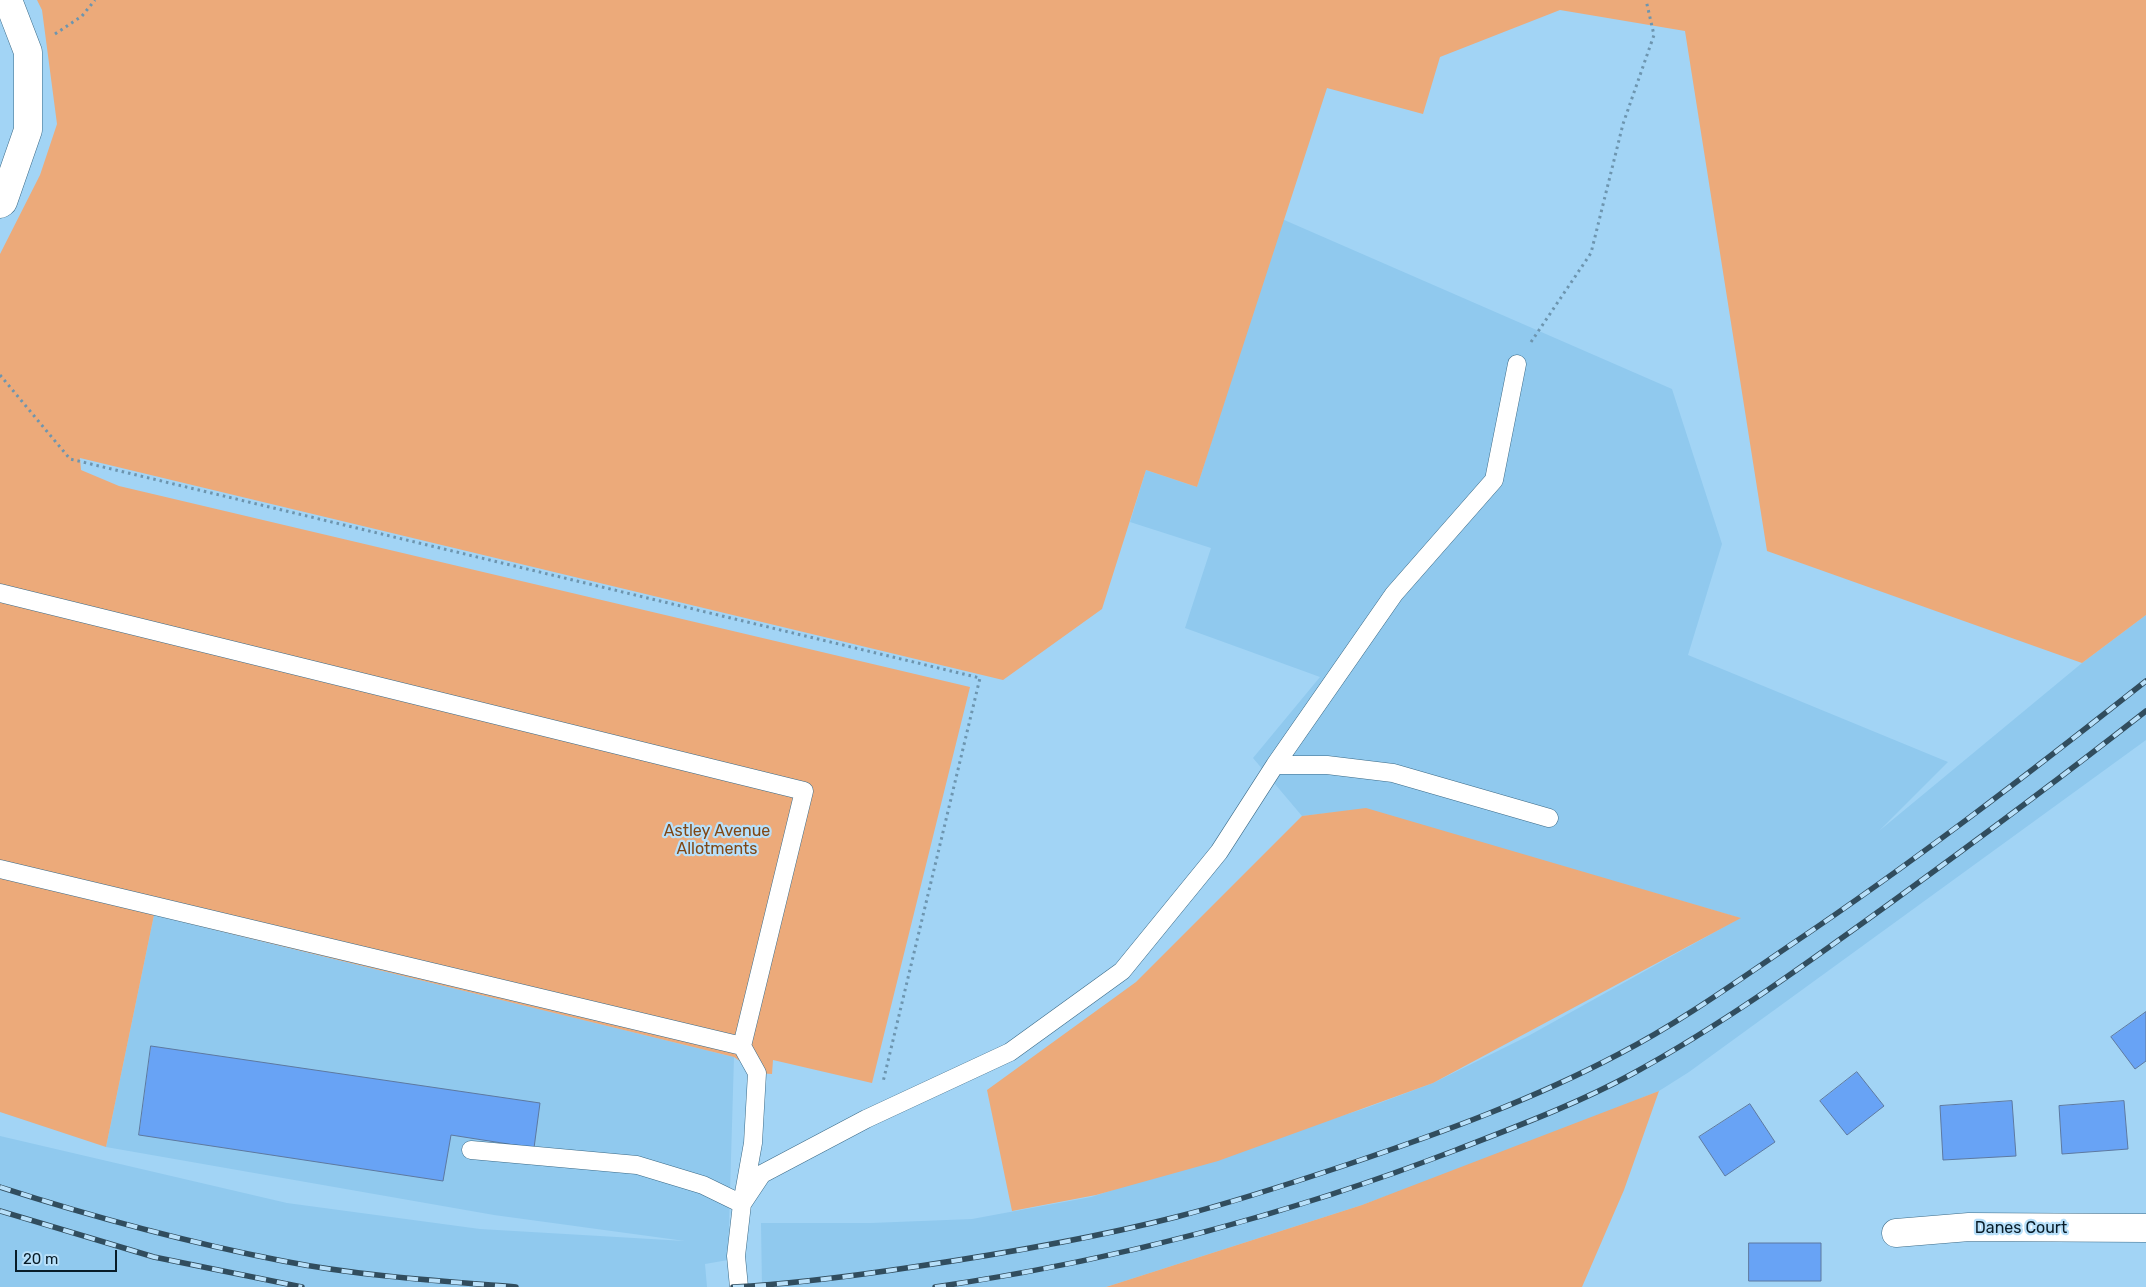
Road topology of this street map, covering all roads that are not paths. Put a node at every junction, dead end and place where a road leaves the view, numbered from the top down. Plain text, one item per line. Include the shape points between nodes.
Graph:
1 (8, 0) edge
2 (0, 204) edge
3 (1517, 364) road end
4 (0, 593) edge
5 (1275, 765) junction
6 (1549, 818) dead end
7 (0, 869) edge
8 (742, 1046) junction
9 (471, 1150) dead end
10 (742, 1204) junction
11 (2146, 1228) edge
12 (1896, 1233) dead end
13 (738, 1287) edge

1 - 2 street via 28,52 28,130
3 - 5 lane via 1494,480 1394,594
4 - 8 lane via 804,791
5 - 6 lane via 1327,765 1393,773
5 - 10 lane via 1219,852 1122,971 1010,1052 866,1119 762,1174
7 - 8 lane
8 - 10 lane via 757,1073 753,1143
9 - 10 lane via 638,1165 703,1185
10 - 13 lane via 736,1256
11 - 12 street, Danes Court via 1969,1227

